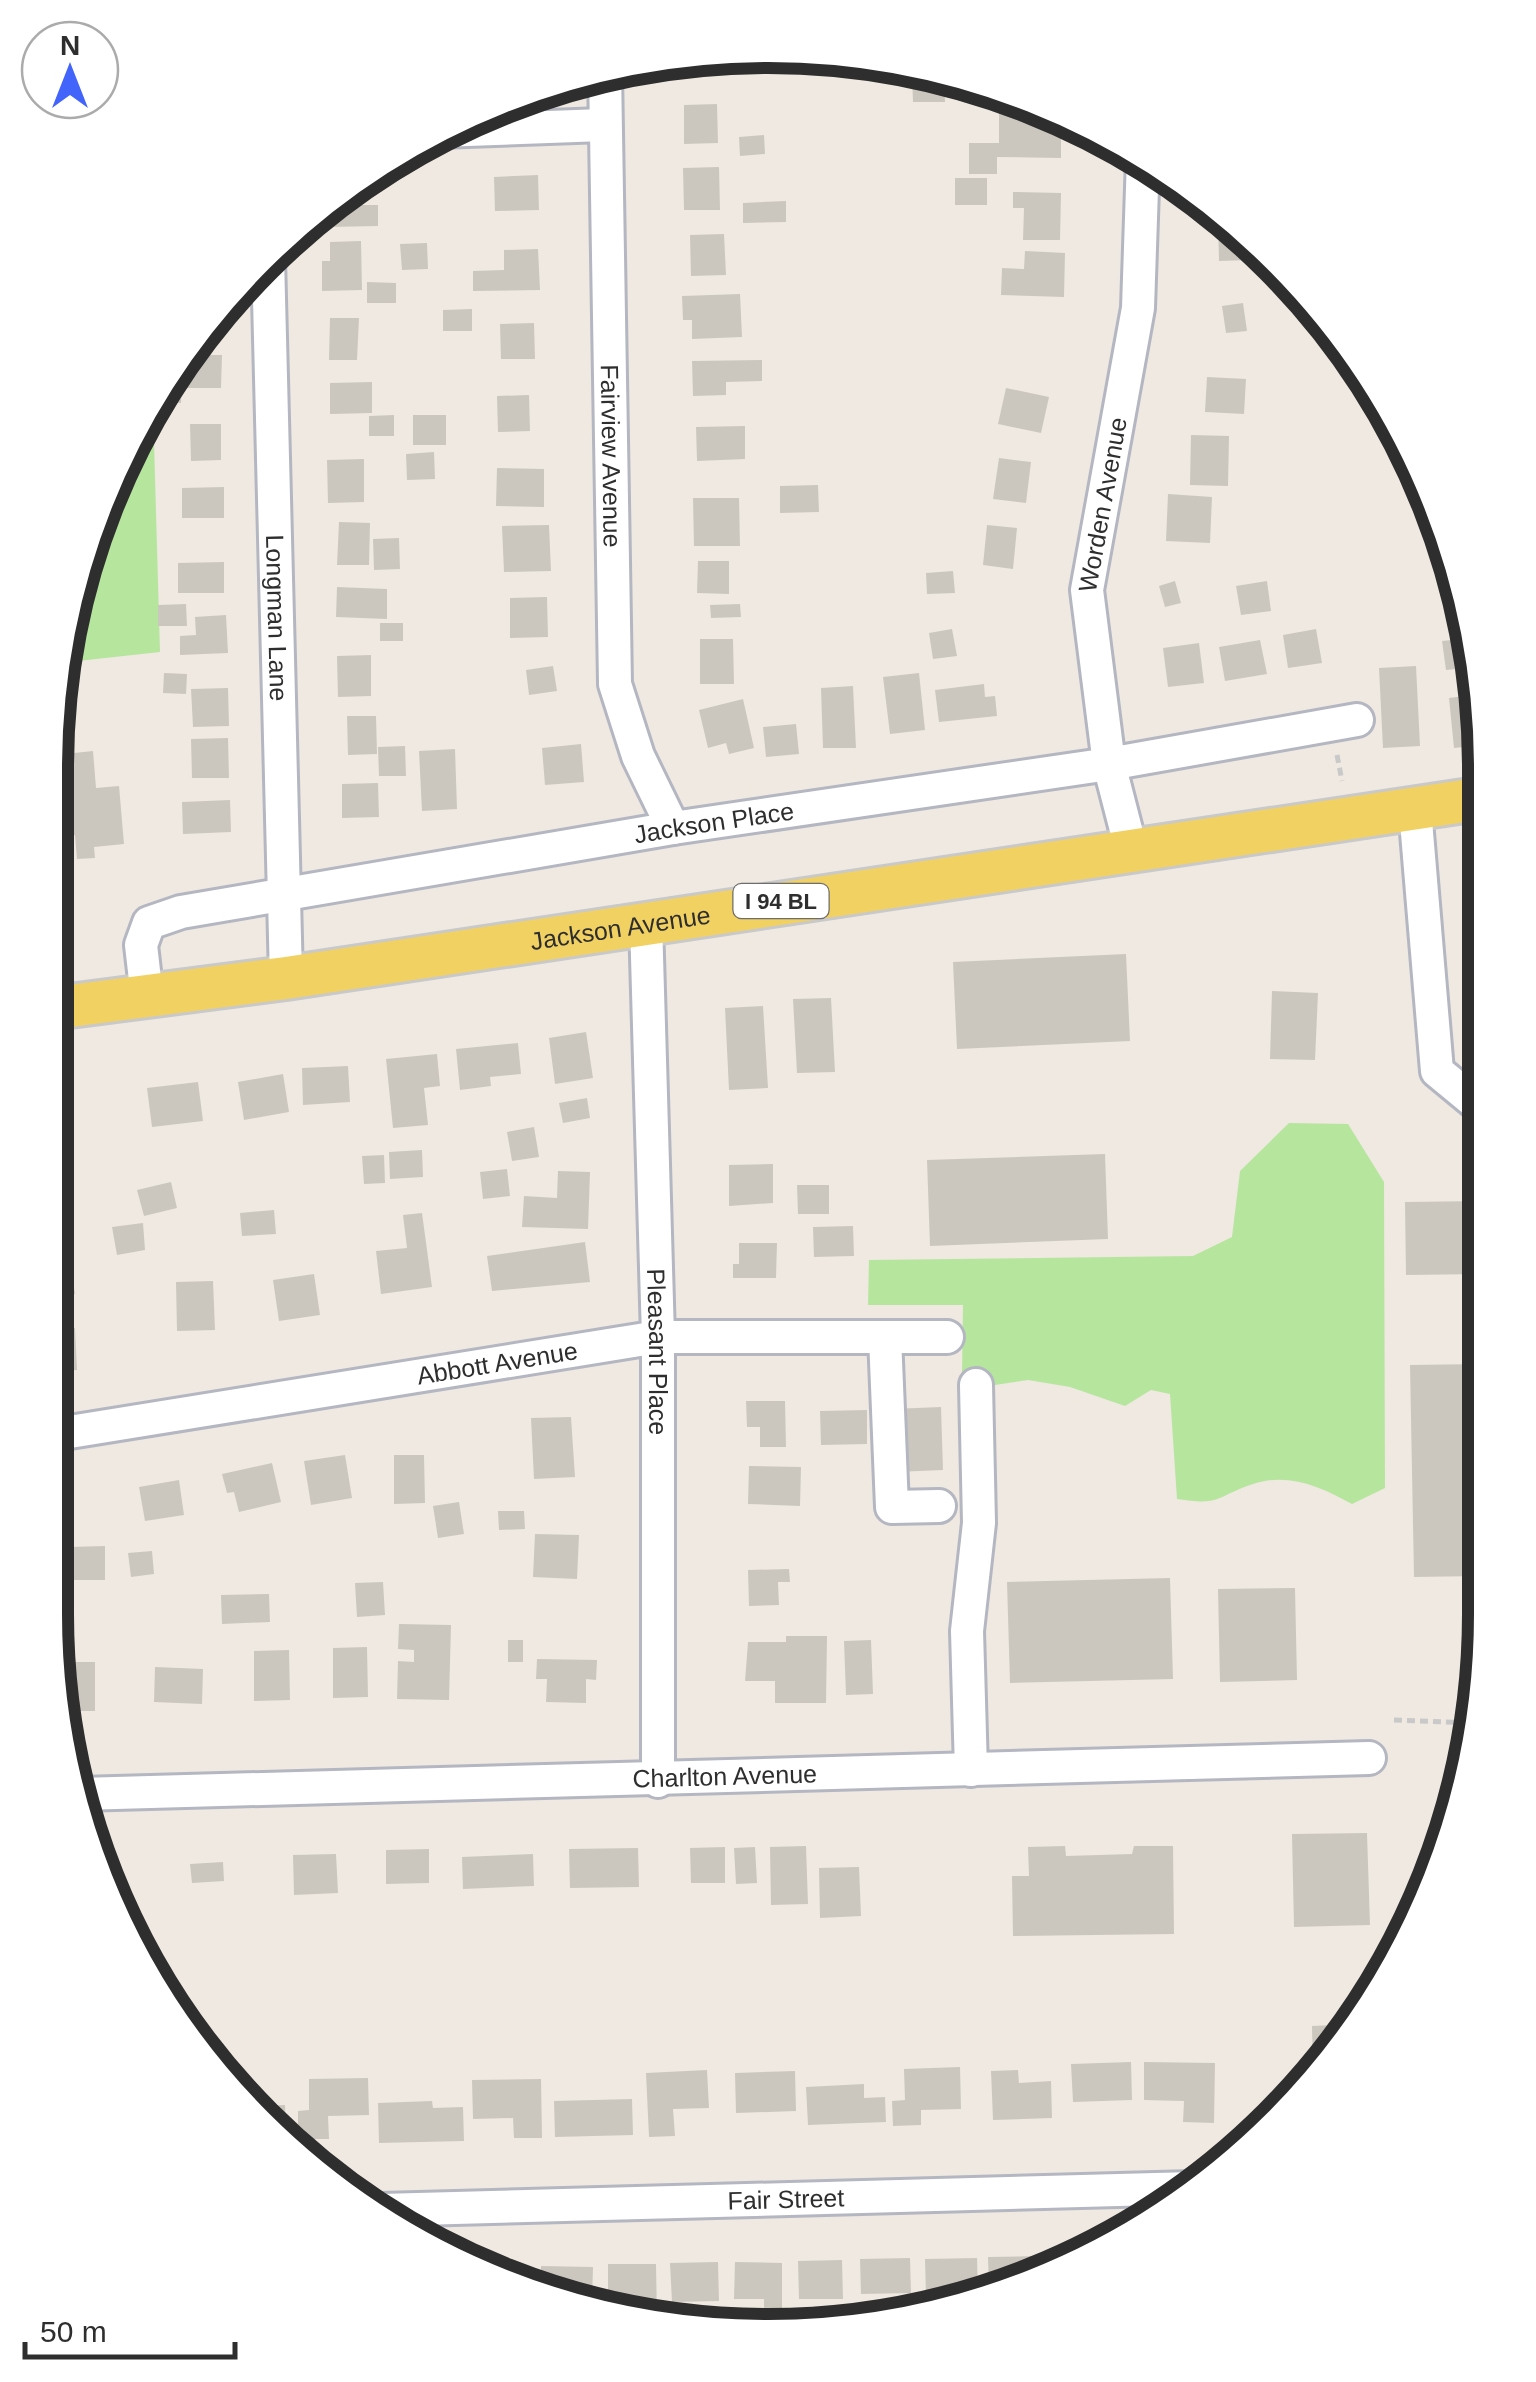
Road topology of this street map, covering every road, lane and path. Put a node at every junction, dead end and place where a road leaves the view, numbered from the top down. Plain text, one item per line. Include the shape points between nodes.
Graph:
1 (604, 87) edge
2 (603, 125) junction
3 (481, 129) edge
4 (1142, 177) edge
5 (268, 278) edge
6 (1346, 732) joint
7 (1110, 764) junction
8 (1342, 781) dead end
9 (1468, 801) edge
10 (1415, 809) junction
11 (673, 828) junction
12 (1131, 849) junction
13 (281, 896) junction
14 (646, 922) junction
15 (286, 978) junction
16 (147, 997) junction
17 (68, 1006) edge
18 (1468, 1096) edge
19 (658, 1337) junction
20 (885, 1337) junction
21 (946, 1337) dead end
22 (976, 1385) dead end
23 (68, 1432) edge
24 (938, 1506) dead end
25 (1394, 1720) dead end
26 (1460, 1722) edge
27 (1369, 1758) dead end
28 (971, 1770) junction
29 (658, 1781) junction
30 (91, 1794) edge
31 (1167, 2189) edge
32 (400, 2209) edge

1 - 2 street, Fairview Avenue
2 - 3 street
2 - 11 street, Fairview Avenue via 615,684 638,756
4 - 7 street, Worden Avenue via 1138,308 1086,590
5 - 13 street, Longman Lane
6 - 7 street, Jackson Place
6 - 8 path
7 - 11 street, Jackson Place
7 - 12 street, Worden Avenue
9 - 10 main road, Jackson Avenue / I 94 BL
10 - 12 main road, Jackson Avenue / I 94 BL
10 - 18 street via 1438,1070
11 - 13 street, Jackson Place
12 - 14 main road, Jackson Avenue / I 94 BL
13 - 15 street, Longman Lane
13 - 16 street, Jackson Place via 150,923 141,946
14 - 15 main road, Jackson Avenue / I 94 BL
14 - 19 street, Pleasant Place
15 - 16 main road, Jackson Avenue / I 94 BL
16 - 17 main road, Jackson Avenue / I 94 BL
19 - 20 street, Abbott Avenue
19 - 23 street, Abbott Avenue
19 - 29 street, Pleasant Place
20 - 21 street, Abbott Avenue
20 - 24 street via 892,1507
22 - 28 street via 979,1522 967,1631
25 - 26 path
27 - 28 street, Charlton Avenue
28 - 29 street, Charlton Avenue
29 - 30 street, Charlton Avenue
31 - 32 street, Fair Street

